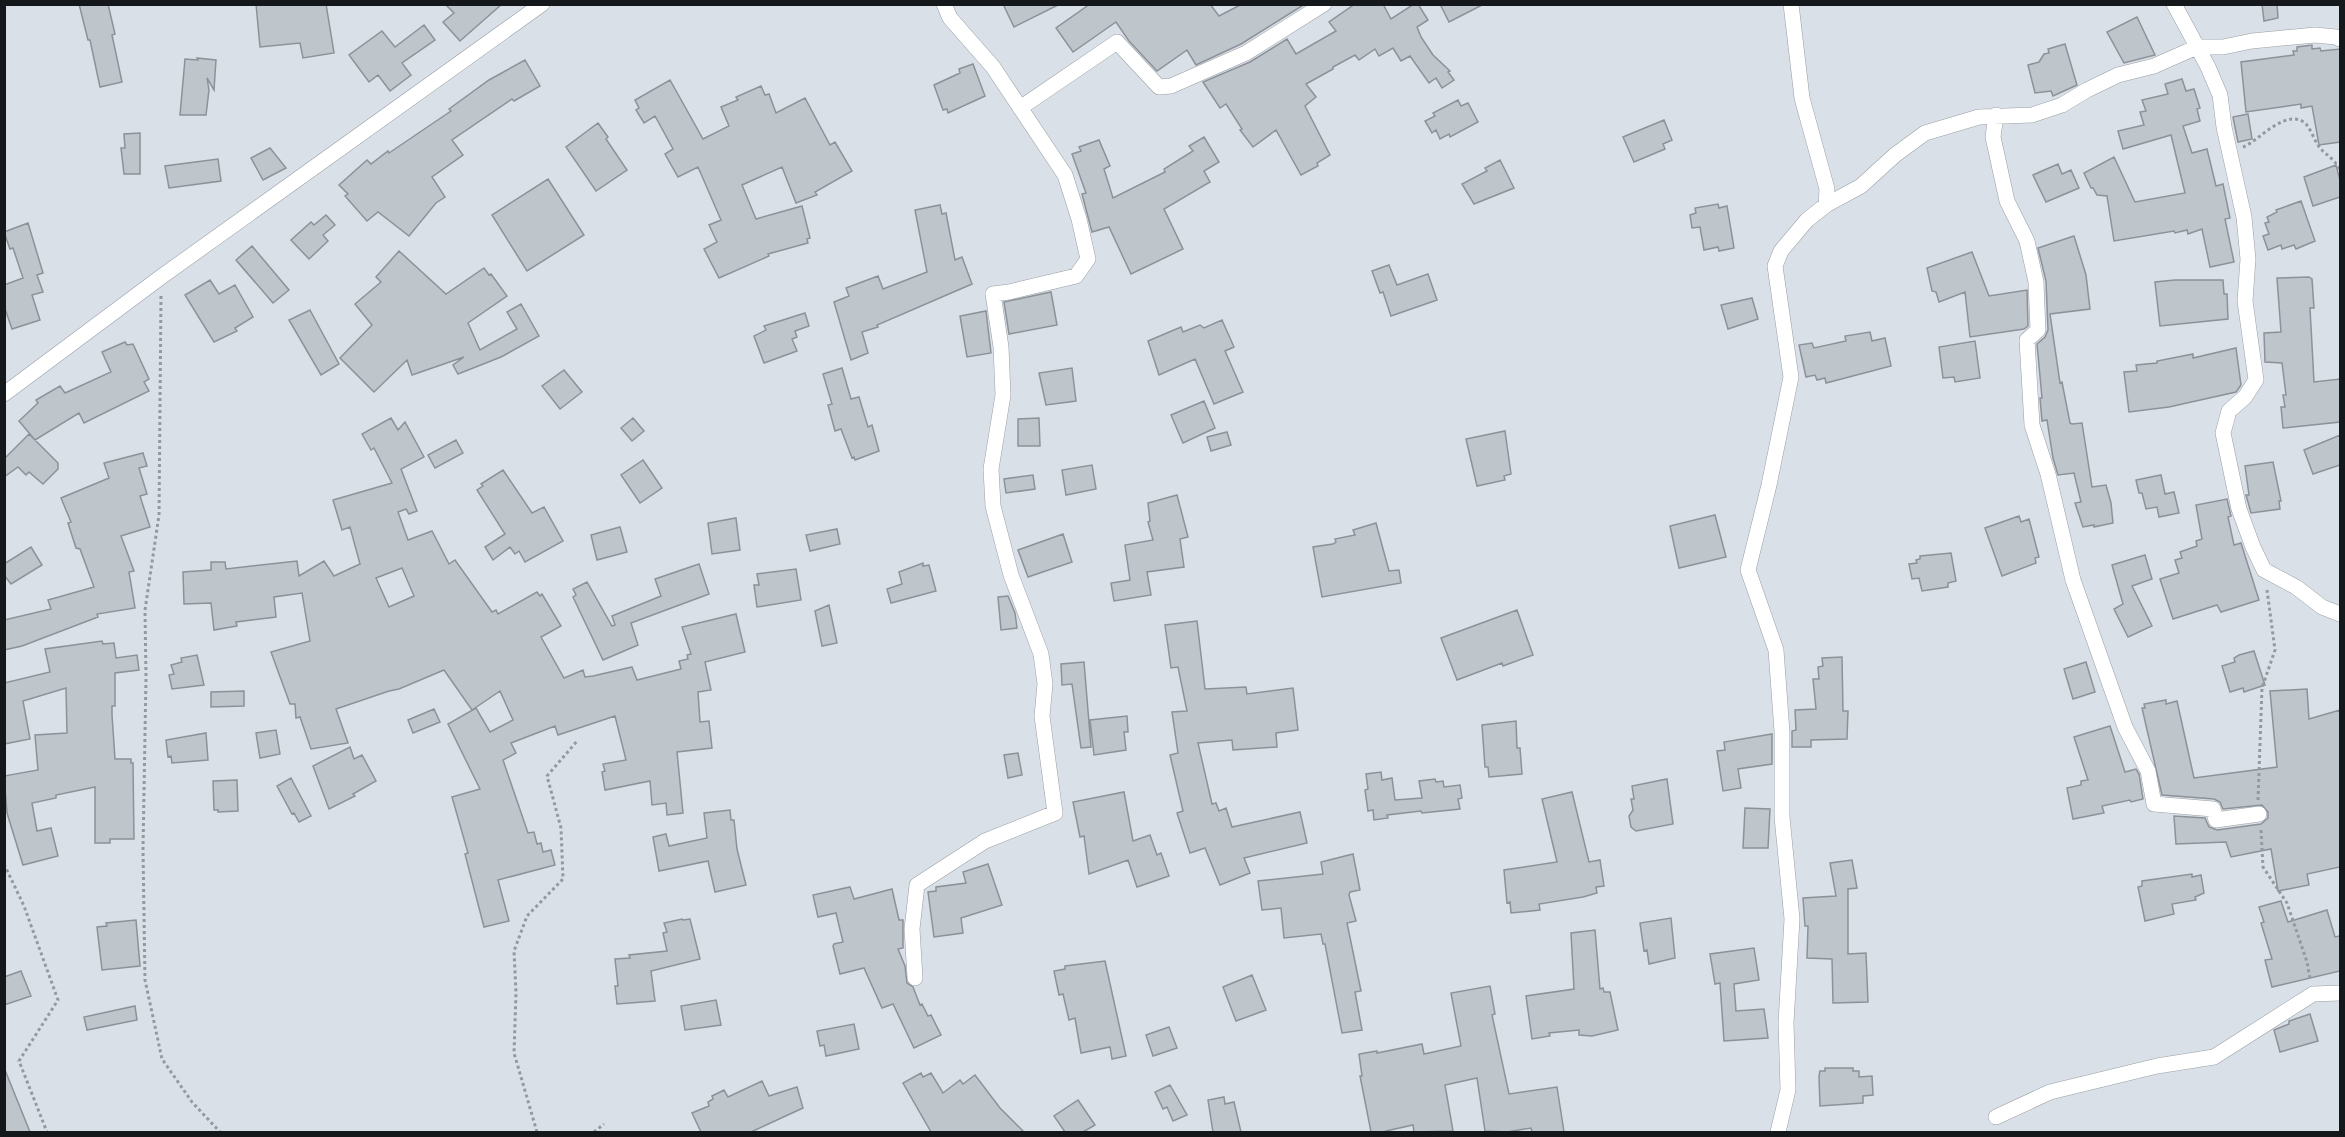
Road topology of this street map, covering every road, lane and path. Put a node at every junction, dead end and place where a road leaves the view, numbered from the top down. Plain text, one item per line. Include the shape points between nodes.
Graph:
1 (542, 4) edge
2 (944, 4) edge
3 (1324, 4) edge
4 (1791, 4) edge
5 (2174, 4) edge
6 (2340, 39) edge
7 (2197, 47) junction
8 (1020, 108) junction
9 (1996, 115) junction
10 (2230, 150) junction
11 (2340, 170) edge
12 (1826, 205) junction
13 (161, 277) junction
14 (4, 394) edge
15 (2264, 570) junction
16 (2340, 614) edge
17 (578, 740) dead end
18 (2259, 814) junction
19 (4, 864) edge
20 (915, 978) dead end
21 (2340, 993) edge
22 (2313, 994) junction
23 (1996, 1117) dead end
24 (604, 1124) dead end
25 (47, 1132) edge
26 (220, 1132) edge
27 (537, 1132) edge
28 (594, 1132) edge
29 (1778, 1132) edge

1 - 13 street
2 - 8 street
3 - 8 street via 1246,53 1171,86 1158,87 1117,42
4 - 12 street via 1802,98 1827,189
5 - 7 street
6 - 7 street via 2315,35
7 - 9 street via 2154,66 2118,75 2062,105 2032,115
7 - 10 street via 2220,95
8 - 20 street via 1065,175 1088,259 1076,276 993,294 1003,395 992,469 993,506 1011,575 1041,654 1045,684 1042,716 1055,813 985,841 917,885 912,929
9 - 12 street via 1925,133 1861,186
9 - 18 street via 1993,137 2007,201 2027,241 2036,282 2038,330 2027,339 2032,425 2073,580 2125,727 2148,771 2154,804 2213,809 2216,820
10 - 11 path via 2247,146 2283,121 2297,120 2306,124 2320,148
10 - 15 street via 2244,217 2248,259 2245,301 2256,380 2229,411 2223,433 2239,509
12 - 29 street via 1807,220 1781,251 1775,266 1791,377 1748,570 1776,650 1782,732 1782,817 1792,919 1786,1023 1788,1090
13 - 14 street
13 - 26 path via 159,516 145,610 146,980 162,1059 192,1102
15 - 16 street via 2296,587 2322,608
15 - 18 path via 2275,650 2262,688
17 - 27 path via 547,776 561,828 563,879 527,916 514,951 514,1053
18 - 22 path via 2263,867 2287,903 2307,962
19 - 25 path via 24,906 58,1000 19,1061
21 - 22 street
22 - 23 street via 2214,1057 2157,1066 2050,1092
24 - 28 path

